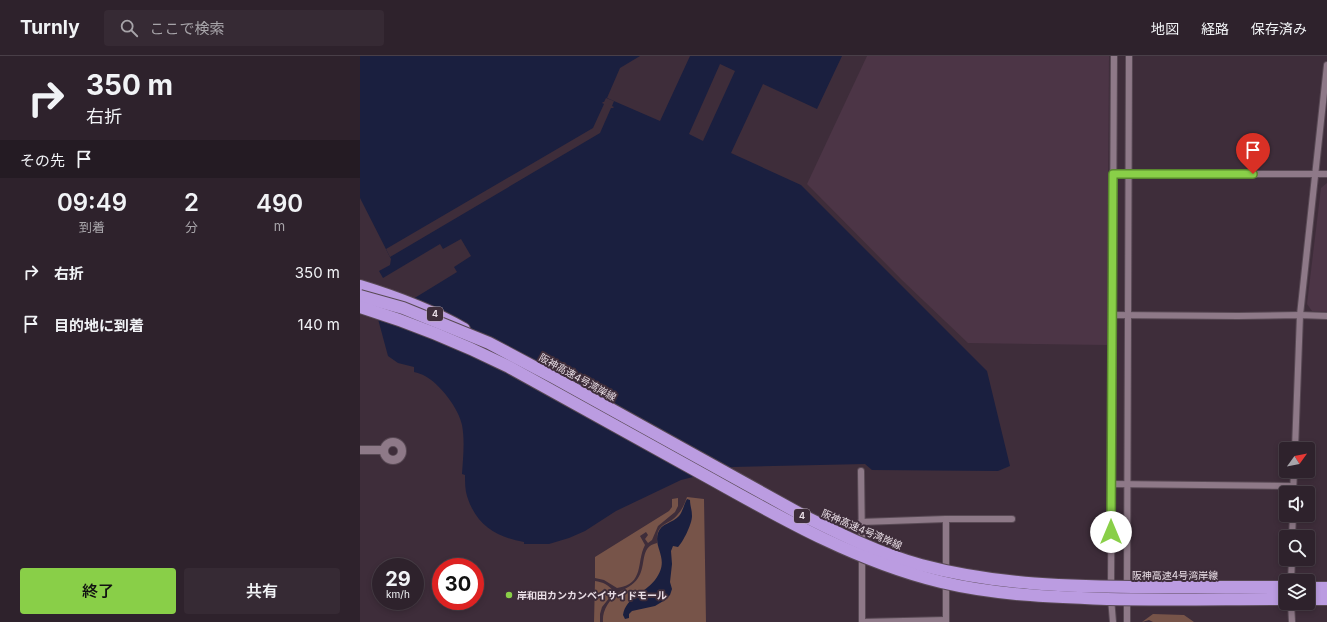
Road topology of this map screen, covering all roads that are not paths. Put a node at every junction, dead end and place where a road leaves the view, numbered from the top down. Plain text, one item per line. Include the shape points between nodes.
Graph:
1 (1114, 56) edge
2 (1128, 56) edge
3 (1327, 65) edge
4 (1113, 174) junction
5 (1128, 174) junction
6 (1315, 174) junction
7 (1327, 174) edge
8 (360, 286) edge
9 (360, 296) edge
10 (360, 308) edge
11 (1112, 315) junction
12 (1300, 315) junction
13 (1128, 316) junction
14 (1327, 316) edge
15 (489, 343) junction
16 (1295, 442) edge
17 (360, 450) edge
18 (384, 450) dead end
19 (861, 471) dead end
20 (1294, 478) edge
21 (1111, 484) junction
22 (1128, 484) junction
23 (1293, 486) joint
24 (946, 519) junction
25 (1012, 520) dead end
26 (861, 522) junction
27 (1279, 588) edge
28 (1315, 588) edge
29 (1327, 588) edge
30 (1279, 599) edge
31 (1315, 599) edge
32 (1327, 599) edge
33 (1291, 610) edge
34 (946, 621) edge
35 (1113, 622) edge
36 (1127, 622) edge
37 (1292, 622) edge

1 - 4 street
2 - 5 street
3 - 6 street
4 - 5 street
4 - 11 street
5 - 6 street
5 - 13 street
6 - 7 street
6 - 12 street
8 - 15 highway, 4, bridge via 445,318
9 - 15 highway, 阪神高速4号湾岸線 / 4, bridge via 403,308
10 - 30 highway, 4, bridge via 408,323 474,350 798,526 858,555 915,575 973,589 1048,597
11 - 13 street
11 - 21 street
12 - 13 street
12 - 14 street
12 - 16 street
13 - 22 street
15 - 27 highway, 阪神高速4号湾岸線 / 4, bridge via 804,516 867,546 907,561 976,577 1049,585
17 - 18 street
19 - 26 street
20 - 23 street
21 - 22 street
21 - 35 street
22 - 23 street
22 - 36 street
24 - 25 street
24 - 26 street
24 - 34 street
26 - 34 street via 862,622
28 - 29 highway
31 - 32 highway
33 - 37 street

